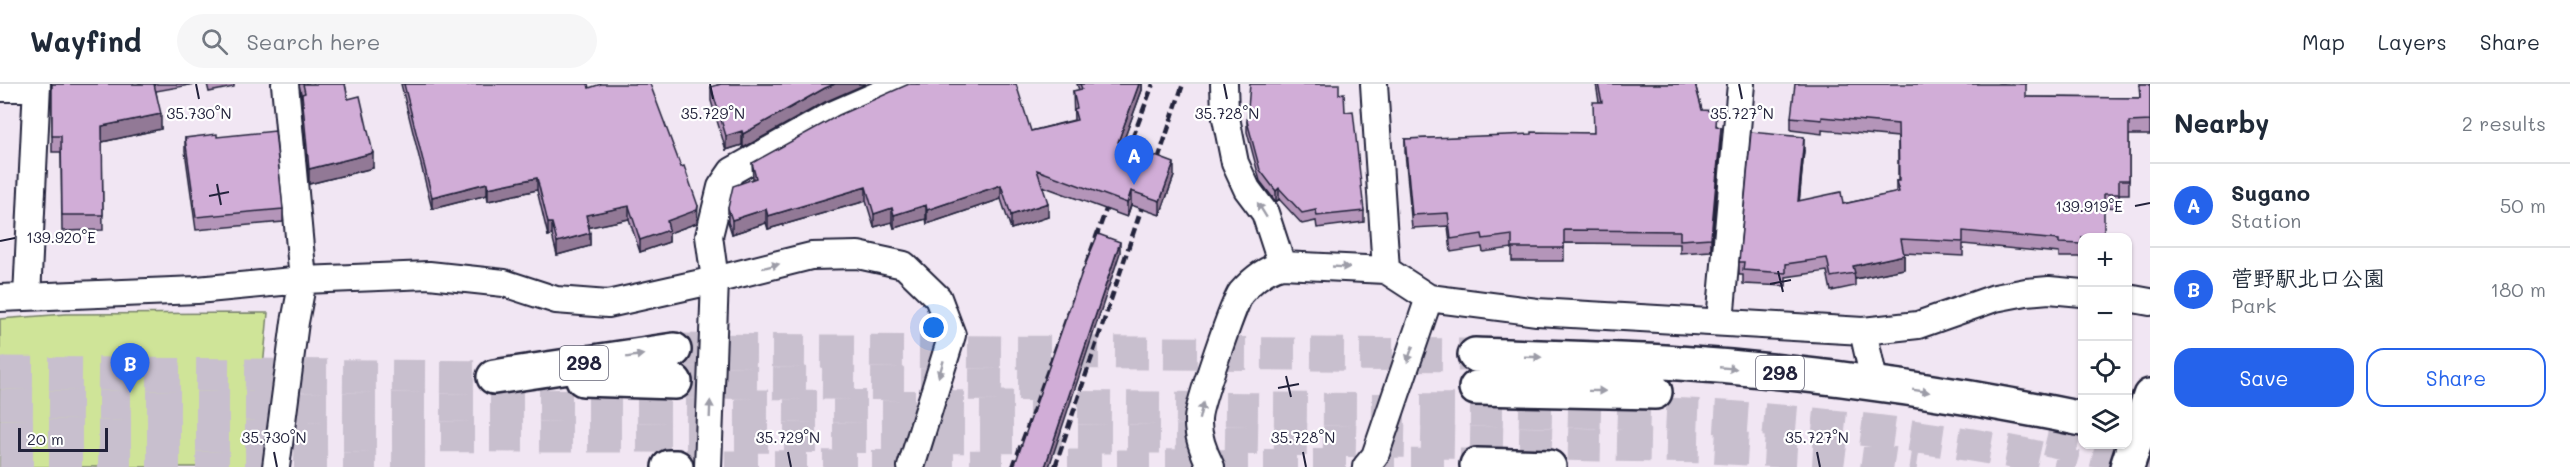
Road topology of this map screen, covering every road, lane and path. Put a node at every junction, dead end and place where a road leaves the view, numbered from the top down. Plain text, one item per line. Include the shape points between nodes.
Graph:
1 (285, 84) edge
2 (903, 84) edge
3 (1224, 84) edge
4 (1374, 84) edge
5 (1741, 84) edge
6 (37, 86) edge
7 (0, 88) edge
8 (1282, 265) junction
9 (1386, 270) junction
10 (303, 280) junction
11 (715, 280) junction
12 (2078, 293) edge
13 (27, 297) junction
14 (0, 298) edge
15 (1429, 298) junction
16 (2132, 299) edge
17 (2150, 302) edge
18 (1719, 321) junction
19 (1863, 331) junction
20 (1475, 355) tunnel mouth
21 (675, 366) tunnel mouth
22 (494, 377) tunnel mouth
23 (1875, 385) junction
24 (1476, 388) tunnel mouth
25 (1655, 392) dead end
26 (2150, 396) edge
27 (2078, 417) edge
28 (2139, 430) edge
29 (1477, 465) dead end
30 (276, 467) edge
31 (669, 467) edge
32 (676, 467) edge
33 (708, 467) edge
34 (911, 467) edge
35 (1211, 467) edge
36 (1366, 467) edge
37 (1549, 467) edge
38 (2127, 467) edge

1 - 10 street
2 - 11 street via 832,115 732,171 721,188 709,236
8 -> 3 street via 1265,213 1247,189 1235,163 1225,113
4 - 9 street
5 - 18 street
6 - 7 street
6 - 13 street
8 -> 9 street
35 -> 8 street via 1203,450 1198,419 1218,355 1240,294 1268,269
9 - 15 street
10 - 11 street via 429,275 504,283 556,300 608,304
10 - 13 street via 197,290
10 - 30 street
33 -> 11 street
11 -> 34 street via 811,256 858,255 904,265 938,298 952,334
12 - 19 street via 2026,292 1995,298 1918,325
13 - 14 street
15 - 18 street via 1569,314
15 -> 36 street via 1375,456
16 - 17 street
18 - 19 street
19 - 23 street
20 -> 23 highway, 298 via 1665,362
22 -> 21 highway, 298
23 -> 27 highway, 298
24 -> 25 highway
26 - 28 highway
28 - 38 highway
29 - 37 highway
31 - 32 highway

